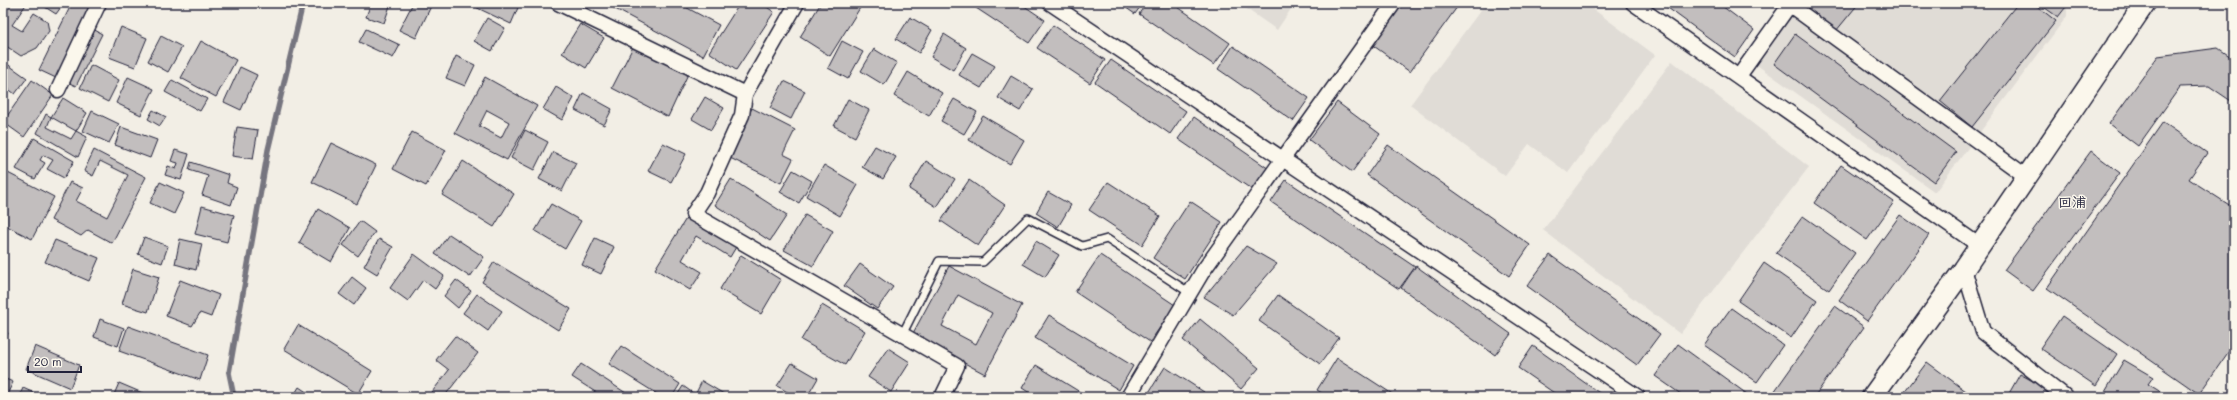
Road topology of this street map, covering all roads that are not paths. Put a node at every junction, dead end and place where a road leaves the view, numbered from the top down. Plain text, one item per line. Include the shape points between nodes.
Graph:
1 (99, 3) edge
2 (558, 3) edge
3 (798, 3) edge
4 (1050, 3) edge
5 (1394, 3) edge
6 (1633, 3) edge
7 (2145, 3) edge
8 (1790, 4) edge
9 (1739, 76) junction
10 (58, 90) dead end
11 (745, 94) junction
12 (1283, 158) junction
13 (2027, 177) junction
14 (1980, 246) junction
15 (1964, 269) junction
16 (1190, 292) junction
17 (902, 335) junction
18 (942, 397) edge
19 (1128, 397) edge
20 (1638, 397) edge
21 (1872, 397) edge
22 (2066, 397) edge

1 - 10 street
2 - 11 street
3 - 11 street
4 - 12 street
5 - 12 street
6 - 9 street
7 - 13 street
8 - 9 street
8 - 13 street
9 - 14 street
11 - 17 street via 742,115 707,193 693,214
12 - 16 street
12 - 20 street
13 - 14 street
14 - 15 street
15 - 21 street
15 - 22 street via 1983,332
16 - 17 lane via 1107,239 1082,246 1028,218 983,262 939,261
16 - 19 street
17 - 18 street via 957,366

